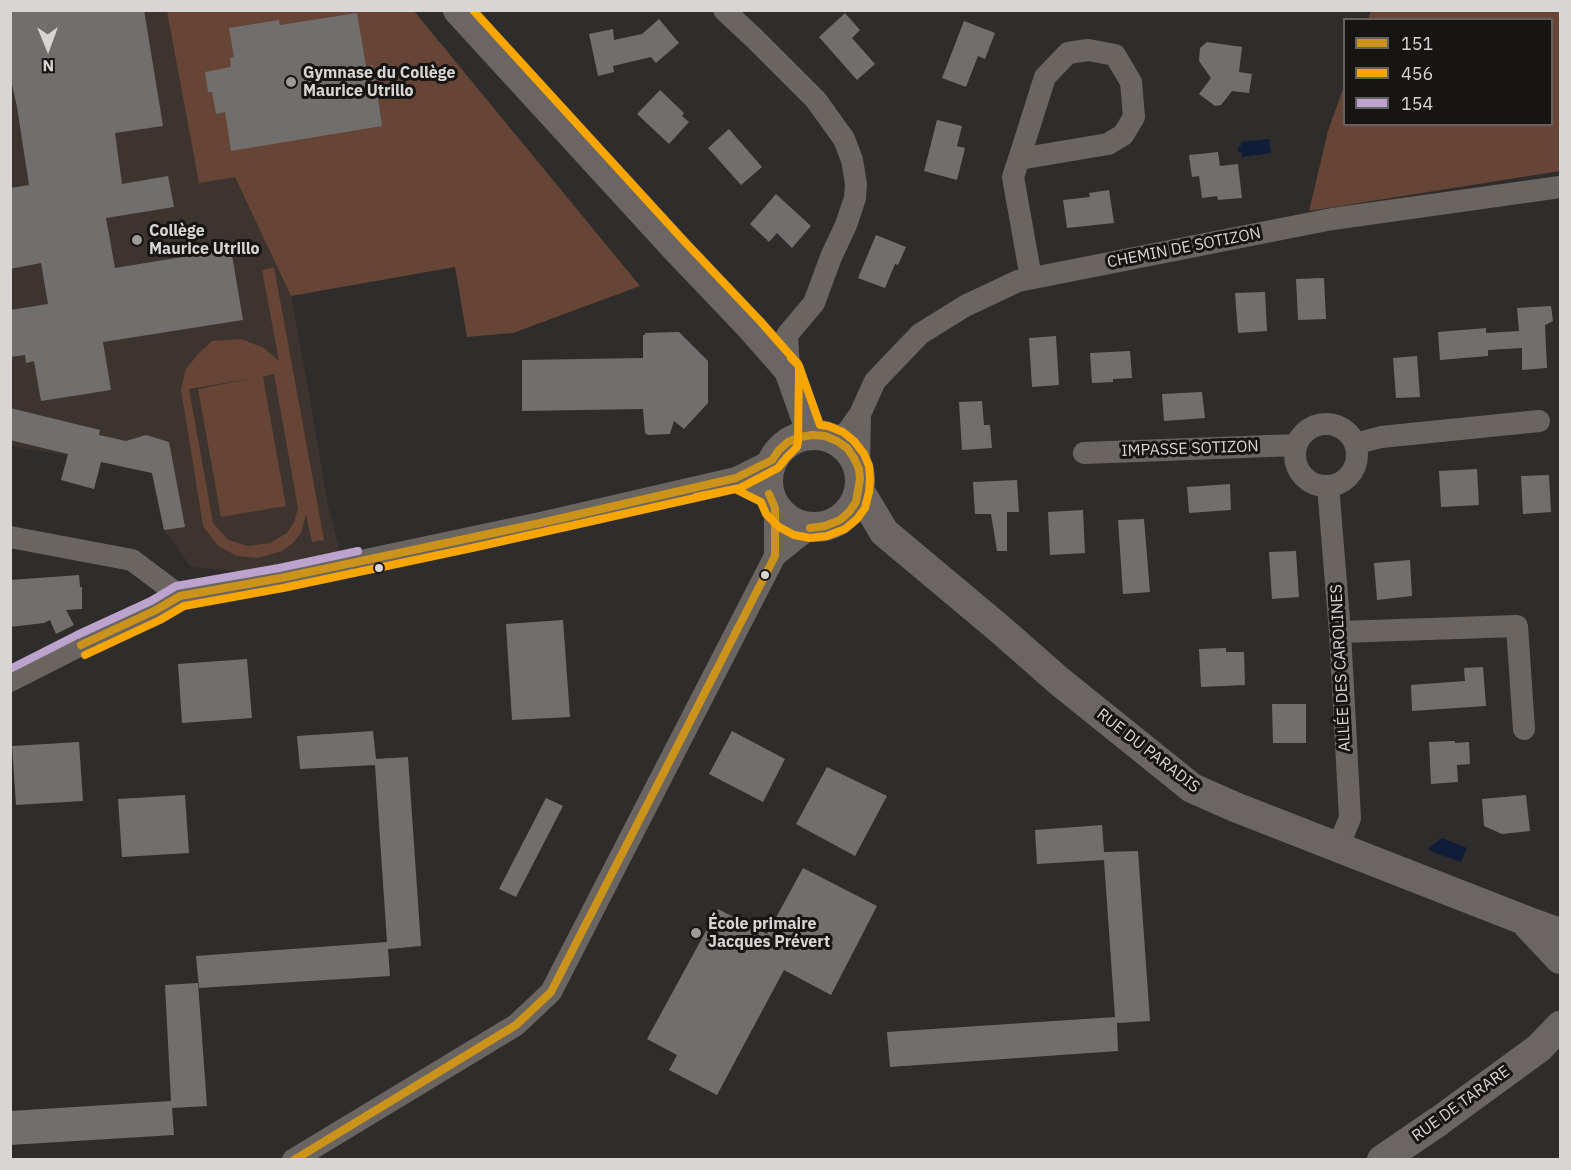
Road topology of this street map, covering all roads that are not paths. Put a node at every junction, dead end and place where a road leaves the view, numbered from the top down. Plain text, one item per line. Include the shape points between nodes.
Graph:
1 (458, 10) edge
2 (724, 10) edge
3 (1018, 159) junction
4 (1560, 187) edge
5 (1031, 278) junction
6 (789, 370) junction
7 (860, 414) junction
8 (1539, 421) dead end
9 (802, 444) junction
10 (1355, 444) junction
11 (1296, 445) junction
12 (1084, 453) dead end
13 (736, 478) junction
14 (859, 479) junction
15 (1328, 486) junction
16 (772, 501) junction
17 (840, 520) junction
18 (810, 528) junction
19 (884, 532) junction
20 (10, 537) edge
21 (775, 556) junction
22 (180, 596) junction
23 (1340, 632) junction
24 (10, 681) edge
25 (1524, 729) dead end
26 (1338, 847) junction
27 (1524, 920) junction
28 (1560, 933) edge
29 (1560, 959) edge
30 (1560, 1026) edge
31 (1550, 1045) edge
32 (293, 1160) edge
33 (1382, 1160) edge

1 - 6 main road
2 - 6 street via 816,100 844,139 852,160 855,198 814,303 787,335
3 - 3 street via 1045,77 1068,53 1088,50 1115,55 1131,82 1134,117 1123,135 1108,144
3 - 5 street via 1013,177
4 - 5 street, CHEMIN DE SOTIZON via 1332,219
5 - 7 street, CHEMIN DE SOTIZON via 965,306 920,334 875,381
6 - 9 main road
7 - 9 street, CHEMIN DE SOTIZON via 848,431
7 - 14 street, CHEMIN DE SOTIZON
8 - 10 street via 1381,437
9 - 13 street
9 - 14 main road via 847,448
9 - 16 main road via 768,471
10 - 11 street via 1342,429 1325,424 1307,430
10 - 15 street via 1357,454 1352,472 1338,484
11 - 12 street, IMPASSE SOTIZON
11 - 15 street via 1296,465 1301,474 1309,481
13 - 16 street
13 - 22 street via 470,538
14 - 17 main road via 856,502
14 - 19 main road, RUE DU PARADIS
15 - 23 street, ALLÉE DES CAROLINES
16 - 18 main road via 785,518
16 - 21 street
17 - 18 main road
17 - 19 main road, RUE DU PARADIS
18 - 21 street
19 - 26 main road, RUE DU PARADIS via 1192,788
20 - 22 street via 132,560
21 - 32 street via 551,992 516,1025
22 - 24 street
23 - 25 street via 1517,626
23 - 26 street, ALLÉE DES CAROLINES via 1350,818
26 - 27 main road, RUE DU PARADIS
27 - 28 main road, RUE DU PARADIS
27 - 29 main road, RUE DU PARADIS
30 - 31 main road, RUE DE TARARE
31 - 33 main road, RUE DE TARARE

